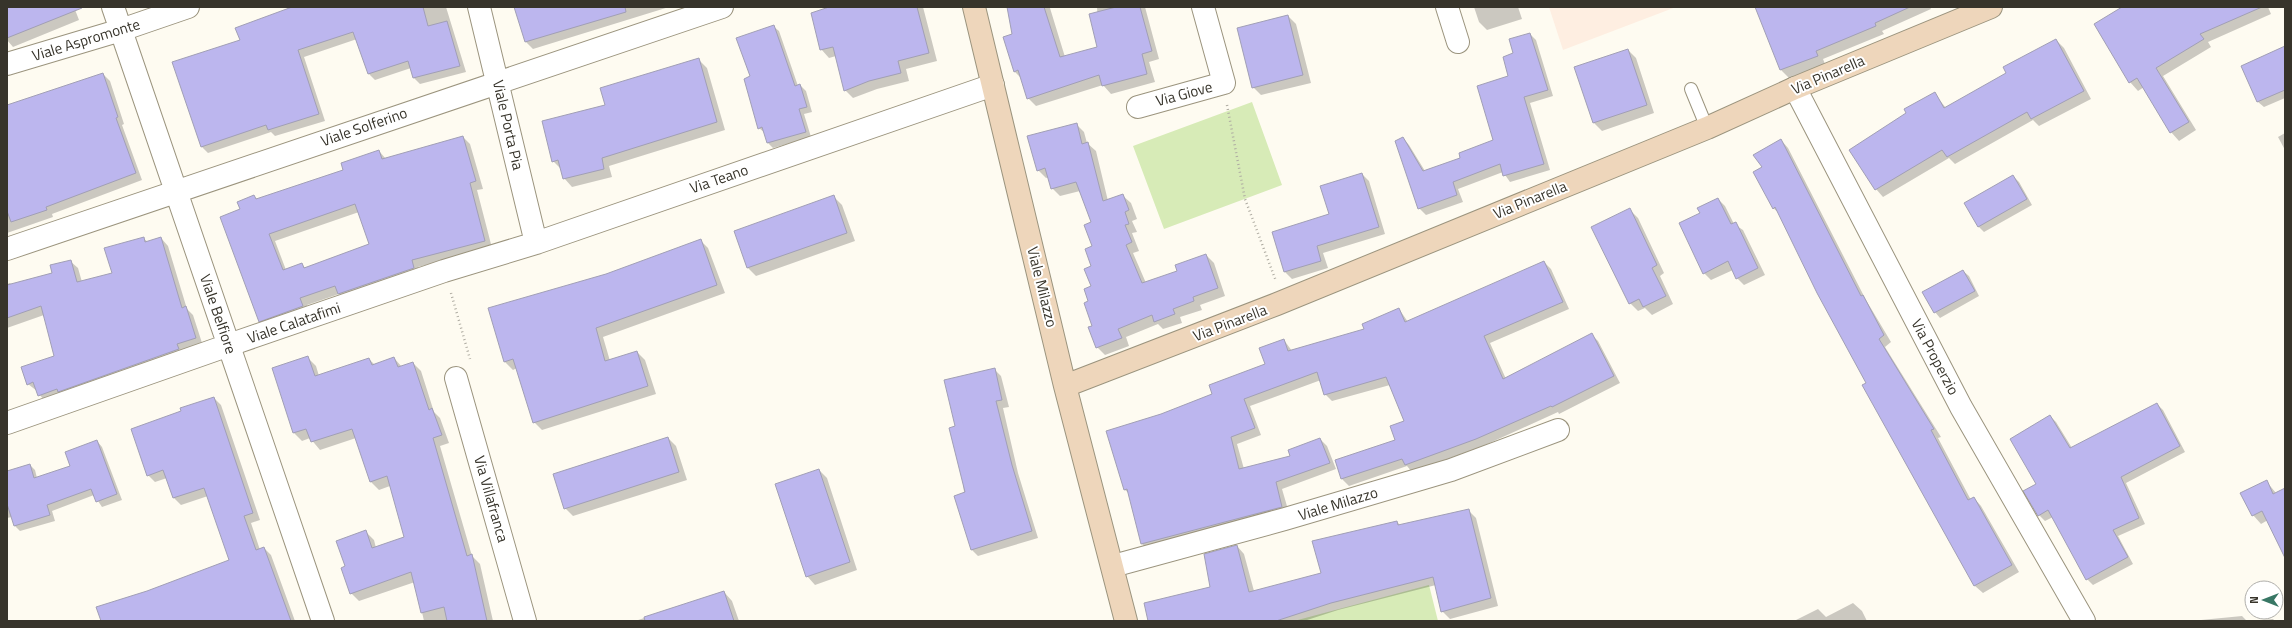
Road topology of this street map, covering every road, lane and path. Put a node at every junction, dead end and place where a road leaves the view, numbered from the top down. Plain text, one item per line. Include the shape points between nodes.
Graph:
1 (113, 7) edge
2 (188, 7) edge
3 (479, 7) edge
4 (722, 7) edge
5 (974, 7) edge
6 (1203, 7) edge
7 (1447, 7) edge
8 (1987, 8) edge
9 (121, 30) junction
10 (1458, 42) dead end
11 (7, 64) edge
12 (498, 82) junction
13 (1224, 83) junction
14 (993, 85) junction
15 (1795, 88) junction
16 (1691, 90) dead end
17 (1138, 107) dead end
18 (1706, 128) junction
19 (176, 191) junction
20 (536, 243) junction
21 (7, 248) edge
22 (444, 271) joint
23 (1278, 304) junction
24 (229, 345) junction
25 (456, 378) dead end
26 (1066, 386) junction
27 (7, 422) edge
28 (1558, 430) dead end
29 (1114, 566) junction
30 (323, 621) edge
31 (525, 621) edge
32 (1126, 621) edge
33 (2084, 621) edge

1 - 9 street, Viale Belfiore
2 - 9 street, Viale Aspromonte
3 - 12 street, Viale Porta Pia
4 - 12 street, Viale Solferino
5 - 14 street, Viale Milazzo
6 - 13 street, Via Giove
7 - 10 street
8 - 15 street, Via Pinarella
9 - 11 street, Viale Aspromonte
9 - 19 street, Viale Belfiore
12 - 19 street, Viale Solferino
12 - 20 street, Viale Porta Pia
13 - 17 street, Via Giove
13 - 23 path via 1245,199 1279,287
14 - 20 street, Via Teano
14 - 26 street, Viale Milazzo
15 - 18 street, Via Pinarella
15 - 33 street, Via Properzio via 1961,408
16 - 18 lane
18 - 23 street, Via Pinarella
19 - 21 street, Viale Solferino
19 - 24 street, Viale Belfiore
20 - 22 street, Via Teano
22 - 24 street, Viale Calatafimi
23 - 26 street, Via Pinarella
24 - 27 street, Viale Calatafimi
24 - 30 street, Viale Belfiore
25 - 31 street, Via Villafranca
26 - 29 street, Viale Milazzo
28 - 29 street, Viale Milazzo via 1452,470
29 - 32 street, Viale Milazzo

